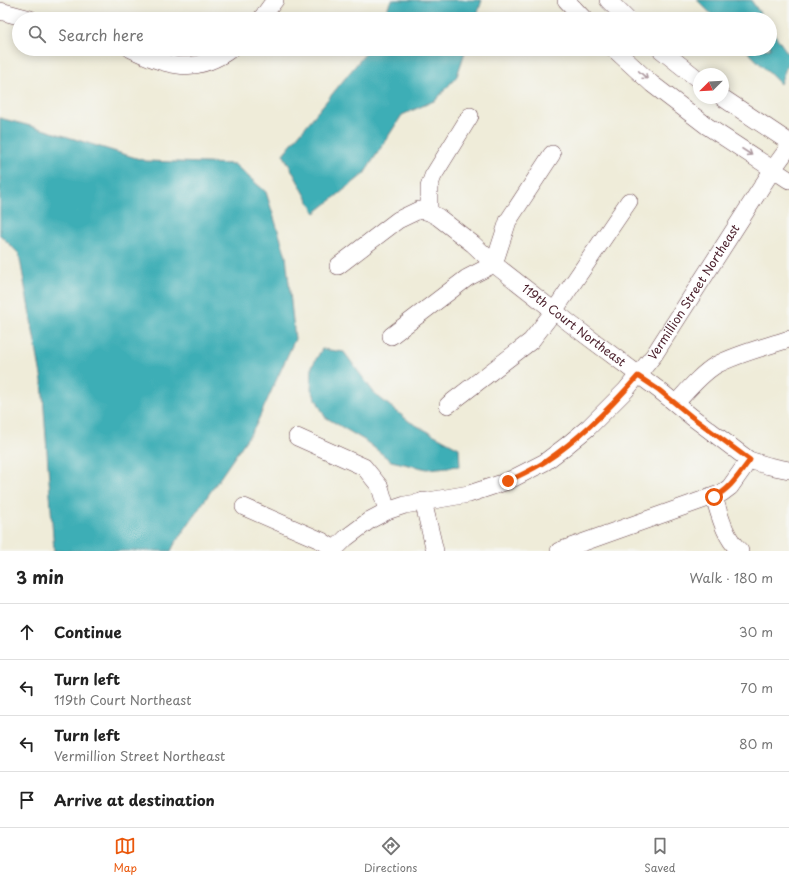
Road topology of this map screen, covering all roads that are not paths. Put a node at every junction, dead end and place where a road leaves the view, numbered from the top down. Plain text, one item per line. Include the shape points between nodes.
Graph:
1 (275, 0) edge
2 (566, 0) edge
3 (608, 0) edge
4 (266, 12) edge
5 (577, 12) edge
6 (620, 12) edge
7 (147, 56) edge
8 (221, 56) edge
9 (622, 56) edge
10 (669, 56) edge
11 (693, 75) edge
12 (729, 102) edge
13 (470, 116) dead end
14 (789, 142) edge
15 (789, 146) edge
16 (552, 154) dead end
17 (773, 169) junction
18 (789, 180) edge
19 (629, 201) dead end
20 (429, 212) junction
21 (494, 264) junction
22 (338, 266) dead end
23 (554, 311) junction
24 (391, 336) dead end
25 (789, 339) edge
26 (638, 376) junction
27 (676, 404) junction
28 (448, 405) dead end
29 (297, 437) dead end
30 (750, 460) junction
31 (789, 470) edge
32 (714, 497) junction
33 (423, 501) junction
34 (244, 508) dead end
35 (387, 511) junction
36 (333, 550) edge
37 (435, 551) edge
38 (558, 551) edge
39 (740, 551) edge

1 - 4 street
2 - 5 street
3 - 6 street
7 - 8 street via 176,66 208,62
9 -> 17 street via 652,84 701,121
10 - 11 street
12 - 14 street
13 - 20 street via 433,176 429,186
15 - 17 street, Vermillion Street Northeast
16 - 21 street via 508,221
17 - 18 street
17 - 26 street, Vermillion Street Northeast
19 - 23 street
20 - 21 street, 119th Court Northeast via 473,244
20 - 22 street via 419,210 398,220
21 - 23 street, 119th Court Northeast
21 - 24 street via 467,278
23 - 26 street, 119th Court Northeast
23 - 28 street via 531,342
25 - 27 street via 716,366
26 - 27 street, 119th Court Northeast
26 - 33 street, Vermillion Street Northeast via 610,408 545,462 489,488 469,494
27 - 30 street, 119th Court Northeast
29 - 35 street via 364,468 380,487
30 - 31 street, 119th Court Northeast
30 - 32 street via 730,487
32 - 38 street
32 - 39 street via 729,539
33 - 35 street, Vermillion Street Northeast
33 - 37 street
34 - 36 street via 322,541
35 - 36 street, Vermillion Street Northeast via 370,520

